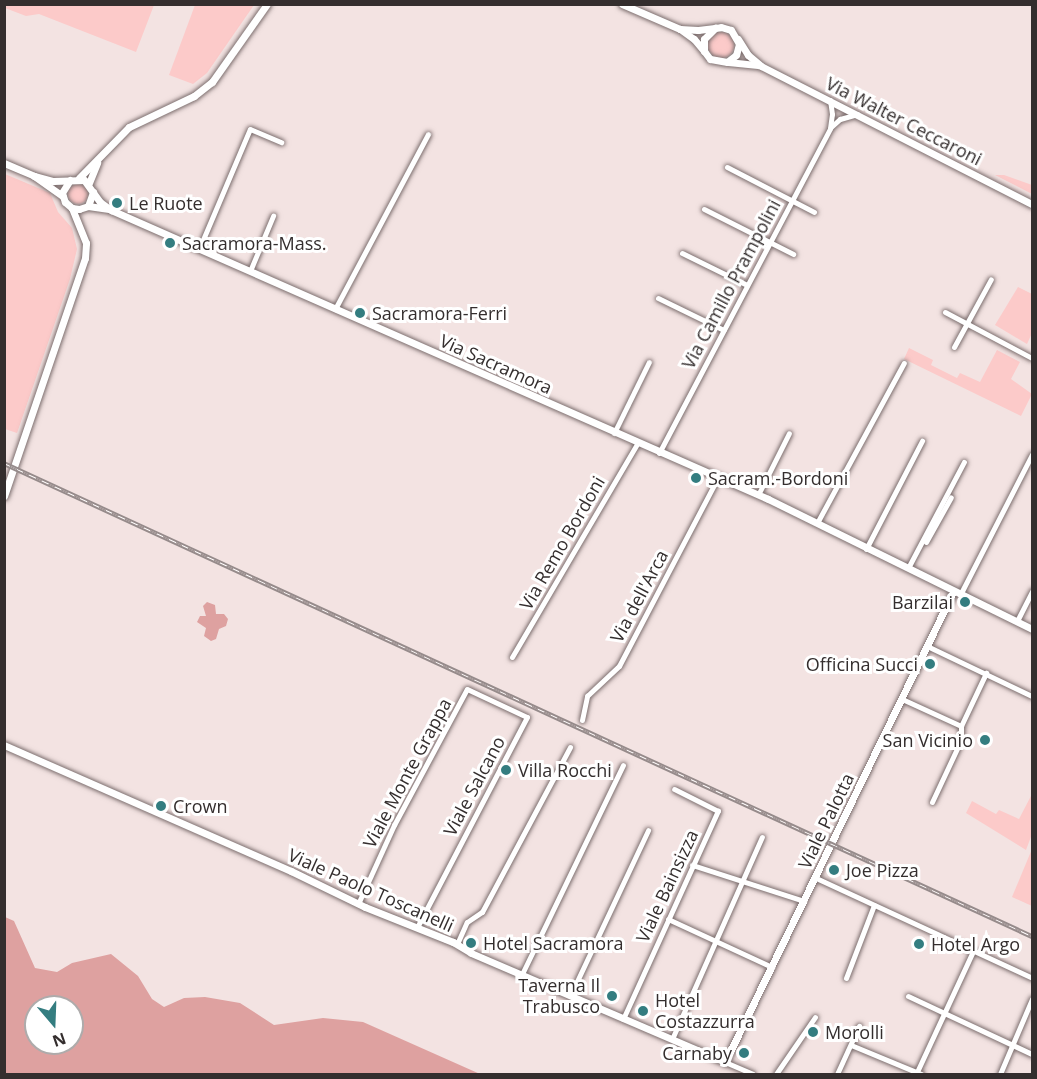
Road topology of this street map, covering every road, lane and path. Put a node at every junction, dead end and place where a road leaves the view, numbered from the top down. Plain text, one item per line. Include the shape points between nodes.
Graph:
1 (267, 4) edge
2 (622, 4) edge
3 (715, 28) junction
4 (680, 29) junction
5 (738, 39) junction
6 (704, 51) junction
7 (727, 62) junction
8 (761, 66) junction
9 (830, 100) junction
10 (856, 114) junction
11 (830, 128) junction
12 (428, 134) dead end
13 (281, 142) dead end
14 (100, 158) junction
15 (4, 163) edge
16 (727, 167) dead end
17 (34, 176) junction
18 (79, 178) junction
19 (70, 180) junction
20 (89, 183) junction
21 (93, 192) junction
22 (63, 195) junction
23 (792, 201) junction
24 (1032, 204) edge
25 (86, 207) junction
26 (72, 208) junction
27 (704, 209) dead end
28 (111, 210) junction
29 (814, 212) dead end
30 (273, 216) dead end
31 (80, 228) junction
32 (770, 242) junction
33 (199, 249) junction
34 (682, 253) dead end
35 (793, 254) dead end
36 (250, 271) junction
37 (991, 279) dead end
38 (747, 285) junction
39 (658, 298) dead end
40 (335, 309) junction
41 (945, 312) dead end
42 (967, 323) junction
43 (724, 330) junction
44 (954, 347) dead end
45 (1032, 358) edge
46 (649, 362) dead end
47 (904, 363) dead end
48 (614, 433) junction
49 (789, 433) dead end
50 (922, 441) dead end
51 (637, 444) junction
52 (659, 453) junction
53 (1032, 454) edge
54 (964, 462) dead end
55 (717, 479) junction
56 (758, 495) junction
57 (4, 496) edge
58 (951, 496) dead end
59 (817, 523) junction
60 (866, 549) junction
61 (909, 569) junction
62 (1032, 591) edge
63 (956, 593) junction
64 (1017, 621) junction
65 (1032, 629) edge
66 (927, 646) junction
67 (512, 657) dead end
68 (986, 673) junction
69 (467, 689) joint
70 (1032, 696) edge
71 (902, 699) junction
72 (582, 720) dead end
73 (961, 726) junction
74 (4, 745) edge
75 (570, 747) dead end
76 (623, 765) dead end
77 (674, 789) dead end
78 (932, 802) dead end
79 (648, 830) dead end
80 (762, 837) dead end
81 (692, 866) junction
82 (816, 878) junction
83 (743, 883) junction
84 (804, 901) junction
85 (358, 904) junction
86 (874, 905) junction
87 (668, 919) junction
88 (417, 927) junction
89 (718, 940) junction
90 (457, 944) junction
91 (973, 951) junction
92 (772, 967) junction
93 (522, 974) junction
94 (846, 978) dead end
95 (1032, 978) edge
96 (571, 994) junction
97 (908, 996) dead end
98 (1032, 999) edge
99 (945, 1011) junction
100 (815, 1017) dead end
101 (622, 1019) junction
102 (859, 1026) dead end
103 (672, 1039) junction
104 (851, 1045) junction
105 (1013, 1045) junction
106 (1032, 1054) edge
107 (725, 1062) junction
108 (753, 1074) edge
109 (776, 1074) edge
110 (837, 1074) edge
111 (918, 1074) edge
112 (1000, 1074) edge

1 - 14 street via 212,82 194,96 129,127
2 - 4 street
3 - 4 street
3 - 5 street, Via Walter Ceccaroni via 731,30
3 - 6 street via 704,39
4 - 6 street, Via Walter Ceccaroni
5 - 7 street via 738,50
5 - 8 street, Via Walter Ceccaroni
6 - 7 street, Via Walter Ceccaroni via 710,59
7 - 8 street, Via Walter Ceccaroni
8 - 9 street, Via Walter Ceccaroni
9 - 10 street, Via Walter Ceccaroni
9 - 11 street, Via Camillo Prampolini
10 - 11 street via 840,119
10 - 24 street, Via Walter Ceccaroni
11 - 23 street, Via Camillo Prampolini
12 - 40 street
13 - 33 street via 250,129
14 - 18 street
14 - 20 street
15 - 17 street
16 - 23 street
17 - 19 street
17 - 22 street
18 - 19 street
18 - 20 street
19 - 22 street
20 - 21 street
21 - 25 street
21 - 28 street, Via Sacramora
22 - 26 street
23 - 29 street
23 - 32 street, Via Camillo Prampolini
25 - 26 street
25 - 28 street, Via Sacramora
25 - 31 street
26 - 31 street
27 - 32 street
28 - 33 street, Via Sacramora
30 - 36 street
31 - 57 street via 86,243 85,258
32 - 35 street
32 - 38 street, Via Camillo Prampolini
33 - 36 street, Via Sacramora
34 - 38 street
36 - 40 street, Via Sacramora
37 - 42 street
38 - 43 street, Via Camillo Prampolini
39 - 43 street
40 - 48 street, Via Sacramora
41 - 42 street
42 - 44 street
42 - 45 street
43 - 52 street, Via Camillo Prampolini
46 - 48 street
47 - 59 street
48 - 51 street, Via Sacramora
49 - 56 street
50 - 60 street
51 - 52 street, Via Sacramora
51 - 67 street, Via Remo Bordoni
52 - 55 street, Via Sacramora
53 - 63 street
54 - 61 street
55 - 56 street, Via Sacramora
55 - 72 street, Via dell'Arca via 619,666 587,696
56 - 59 street, Via Sacramora
58 - 61 street
59 - 60 street, Via Sacramora
60 - 61 street, Via Sacramora
61 - 63 street, Via Sacramora
62 - 64 street
63 - 64 street, Via Sacramora
63 - 66 street, Viale Palotta
64 - 65 street, Via Sacramora
66 - 68 street
66 - 71 street, Viale Palotta
68 - 70 street
68 - 73 street
69 - 85 street, Viale Monte Grappa via 385,843
69 - 88 street, Viale Salcano via 527,717
71 - 73 street
71 - 82 street, Viale Palotta
73 - 78 street via 962,740
74 - 85 street, Viale Paolo Toscanelli
75 - 90 street via 482,912 467,922
76 - 93 street
77 - 81 street, Viale Bainsizza via 718,811
79 - 96 street
80 - 83 street
81 - 83 street
81 - 87 street, Viale Bainsizza
82 - 84 street, Viale Palotta
82 - 86 street
83 - 84 street
83 - 89 street
84 - 92 street, Viale Palotta
85 - 88 street, Viale Paolo Toscanelli
86 - 91 street
86 - 94 street
87 - 89 street
87 - 101 street, Viale Bainsizza
88 - 90 street, Viale Paolo Toscanelli
89 - 92 street
89 - 103 street
90 - 93 street, Viale Paolo Toscanelli
91 - 95 street
91 - 99 street
92 - 107 street, Viale Palotta
93 - 96 street, Viale Paolo Toscanelli
96 - 101 street, Viale Paolo Toscanelli
97 - 99 street
98 - 105 street
99 - 105 street
99 - 111 street
100 - 109 street
101 - 103 street, Viale Paolo Toscanelli
102 - 104 street
103 - 107 street, Viale Paolo Toscanelli
104 - 110 street
104 - 111 street
105 - 106 street
105 - 112 street
107 - 108 street

